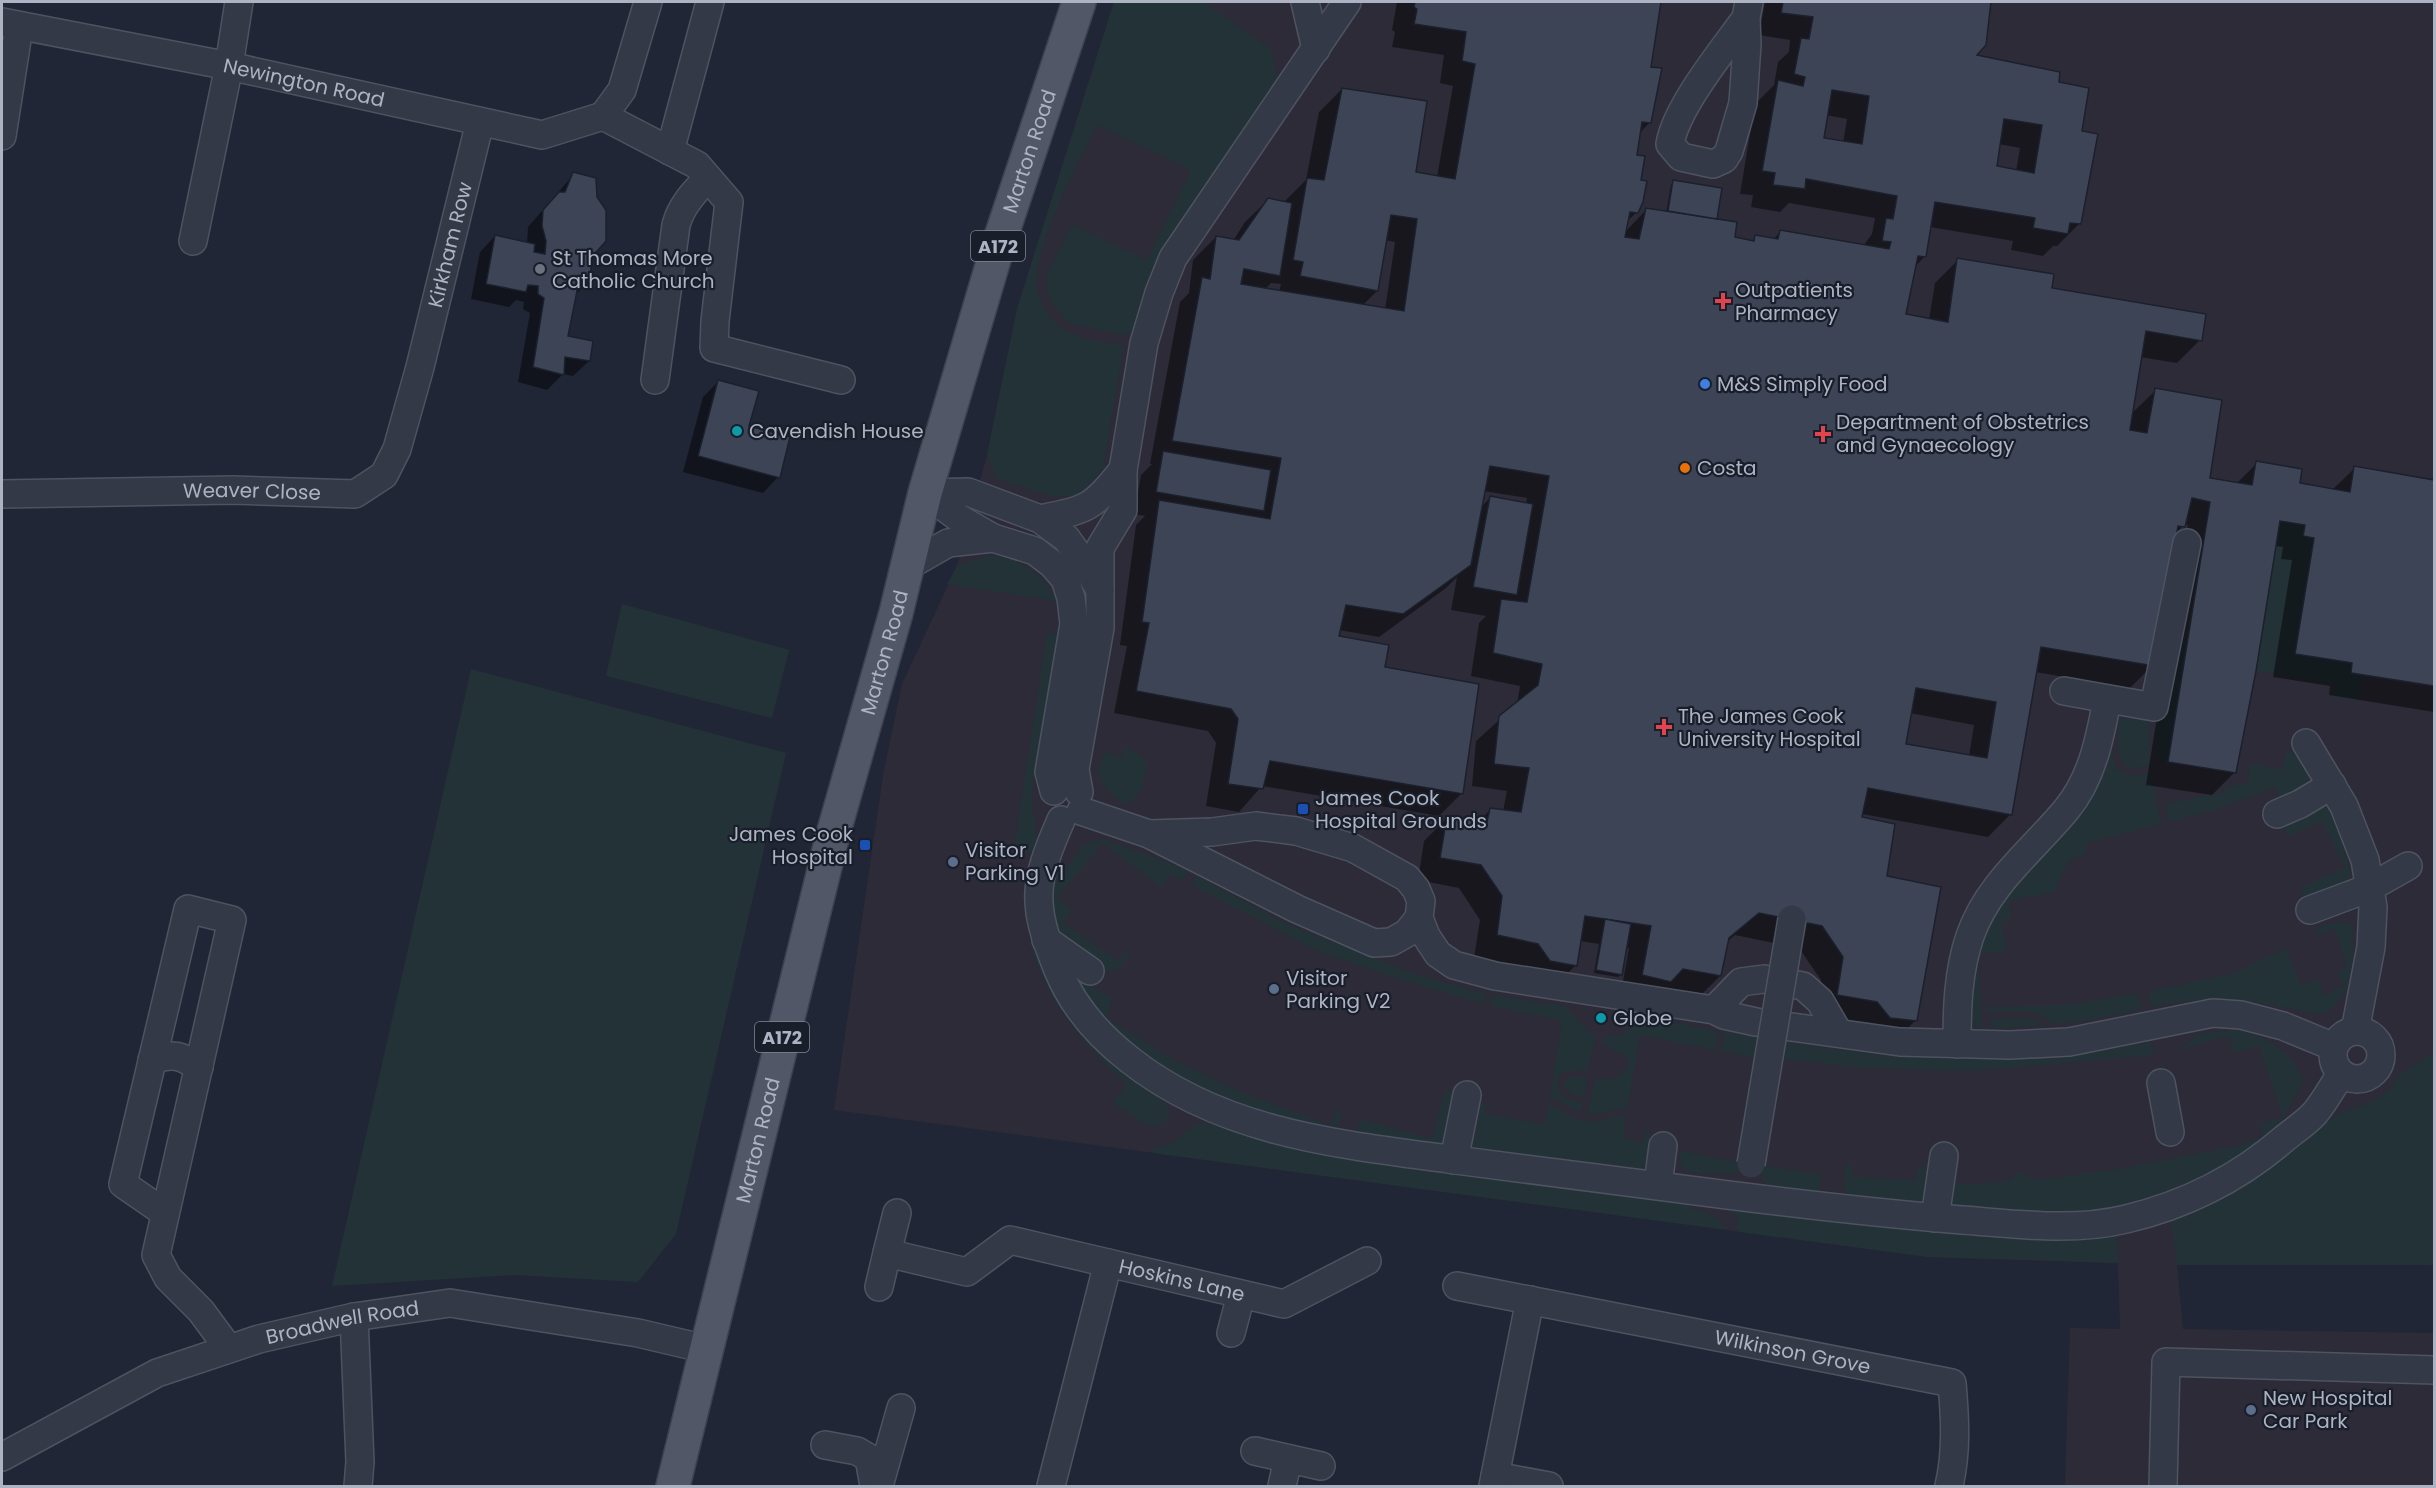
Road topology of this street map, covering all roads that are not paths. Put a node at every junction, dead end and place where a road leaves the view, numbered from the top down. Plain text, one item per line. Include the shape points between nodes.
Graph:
1 (239, 2) edge
2 (648, 2) edge
3 (711, 2) edge
4 (1079, 2) edge
5 (1305, 2) edge
6 (1347, 2) edge
7 (1748, 10) edge
8 (10, 25) edge
9 (1316, 49) junction
10 (230, 66) junction
11 (603, 116) junction
12 (480, 122) junction
13 (2, 136) edge
14 (670, 151) junction
15 (708, 178) junction
16 (193, 241) dead end
17 (420, 367) joint
18 (655, 380) dead end
19 (841, 380) dead end
20 (1123, 470) junction
21 (925, 493) junction
22 (2, 494) edge
23 (1040, 519) junction
24 (993, 538) junction
25 (2187, 543) dead end
26 (908, 566) junction
27 (1100, 590) junction
28 (2064, 691) dead end
29 (2107, 700) junction
30 (2306, 743) dead end
31 (2332, 785) junction
32 (1069, 804) junction
33 (2277, 814) dead end
34 (1149, 834) junction
35 (2408, 866) dead end
36 (2370, 888) junction
37 (2310, 910) dead end
38 (1419, 918) junction
39 (1792, 919) dead end
40 (1046, 940) junction
41 (1090, 971) dead end
42 (1714, 1010) junction
43 (1838, 1032) junction
44 (2345, 1039) junction
45 (1957, 1044) junction
46 (152, 1060) junction
47 (199, 1067) junction
48 (2341, 1074) junction
49 (2161, 1083) dead end
50 (1467, 1095) dead end
51 (2170, 1132) dead end
52 (1663, 1146) dead end
53 (1944, 1156) dead end
54 (1454, 1160) junction
55 (1658, 1185) junction
56 (1748, 1197) junction
57 (897, 1213) dead end
58 (165, 1214) junction
59 (1935, 1218) junction
60 (887, 1252) junction
61 (1367, 1261) dead end
62 (1108, 1263) junction
63 (1457, 1286) dead end
64 (879, 1287) dead end
65 (1241, 1295) junction
66 (1530, 1300) junction
67 (354, 1317) junction
68 (1231, 1334) dead end
69 (229, 1349) junction
70 (706, 1349) junction
71 (2434, 1370) edge
72 (902, 1408) dead end
73 (825, 1445) dead end
74 (1255, 1451) dead end
75 (2, 1457) edge
76 (1288, 1458) junction
77 (1321, 1466) dead end
78 (1494, 1481) edge
79 (358, 1486) edge
80 (673, 1486) edge
81 (874, 1486) edge
82 (879, 1486) edge
83 (1051, 1486) edge
84 (1282, 1486) edge
85 (1549, 1486) edge
86 (1949, 1486) edge
87 (2163, 1486) edge

1 - 10 street
2 - 11 street via 622,90
3 - 14 street
4 - 21 main road, Marton Road / A172 via 997,249
5 - 9 street
6 - 9 street
7 - 7 street via 1672,134 1670,144 1681,157 1713,164 1729,152 1743,103
8 - 10 street, Newington Road
8 - 13 street
9 - 20 street via 1173,258 1144,343
10 - 12 street, Newington Road
10 - 16 street
11 - 12 street, Newington Road via 542,135
11 - 14 street
12 - 17 street, Kirkham Row
14 - 15 street via 697,165
15 - 18 street via 679,214 676,225
15 - 19 street via 729,202 714,348
17 - 22 street, Weaver Close via 398,449 384,475 355,494 233,490
20 - 23 street via 1097,501 1084,510
20 - 27 street via 1123,510 1100,548
21 - 23 street via 968,492
21 - 24 street
21 - 26 main road, Marton Road / A172
23 - 27 street via 1066,538
24 - 26 street via 948,543
24 - 32 street via 1035,551 1052,564 1065,579 1071,598 1074,624 1049,772
25 - 29 street via 2154,707
26 - 70 main road, Marton Road / A172 via 832,838
27 - 32 street via 1100,628
28 - 29 street
29 - 45 street via 2087,775 2067,808 1991,894 1970,935 1960,973
30 - 31 street
31 - 33 street
31 - 36 street via 2365,860
32 - 34 street
32 - 40 street via 1039,877 1038,908
34 - 38 street via 1374,943 1391,942 1407,933
34 - 38 street via 1256,826 1296,831 1353,848 1407,878 1421,901
35 - 36 street
36 - 37 street
36 - 44 street via 2371,947
38 - 42 street via 1438,954 1454,965 1495,976
39 - 56 street, bridge
40 - 41 street
40 - 54 street via 1068,995 1107,1042 1152,1078 1195,1103 1241,1120 1346,1145
42 - 43 street via 1756,1022
42 - 43 street via 1741,982 1764,979 1803,986 1820,1001
43 - 45 street via 1900,1042
44 - 45 street via 2241,1015 2213,1013 2069,1042
44 - 48 street via 2333,1055
44 - 48 street via 2366,1033 2380,1049 2380,1058 2370,1075 2360,1079
46 - 47 street via 169,1055
46 - 47 street via 188,909 232,920
46 - 58 street via 123,1184
47 - 58 street
48 - 59 street via 2314,1114 2261,1159 2179,1203 2124,1220 2068,1228
49 - 51 street
50 - 54 street
52 - 55 street
53 - 59 street
54 - 55 street
55 - 56 street
56 - 59 street
57 - 60 street
58 - 69 street via 156,1255 168,1278 201,1311
60 - 62 street via 967,1272 1010,1240
60 - 64 street
61 - 65 street, Hoskins Lane via 1284,1304
62 - 65 street, Hoskins Lane
62 - 83 street, Hoskins Lane
63 - 66 street, Wilkinson Grove
65 - 68 street
66 - 78 street
66 - 86 street, Wilkinson Grove via 1952,1383 1954,1462
67 - 69 street, Broadwell Road
67 - 70 street, Broadwell Road via 450,1303 638,1333
67 - 79 street
69 - 75 street, Broadwell Road via 157,1372
70 - 80 main road, Marton Road / A172
71 - 87 street via 2166,1362
72 - 82 street
73 - 81 street via 847,1448 869,1458
74 - 76 street
76 - 77 street
76 - 84 street
78 - 85 street

